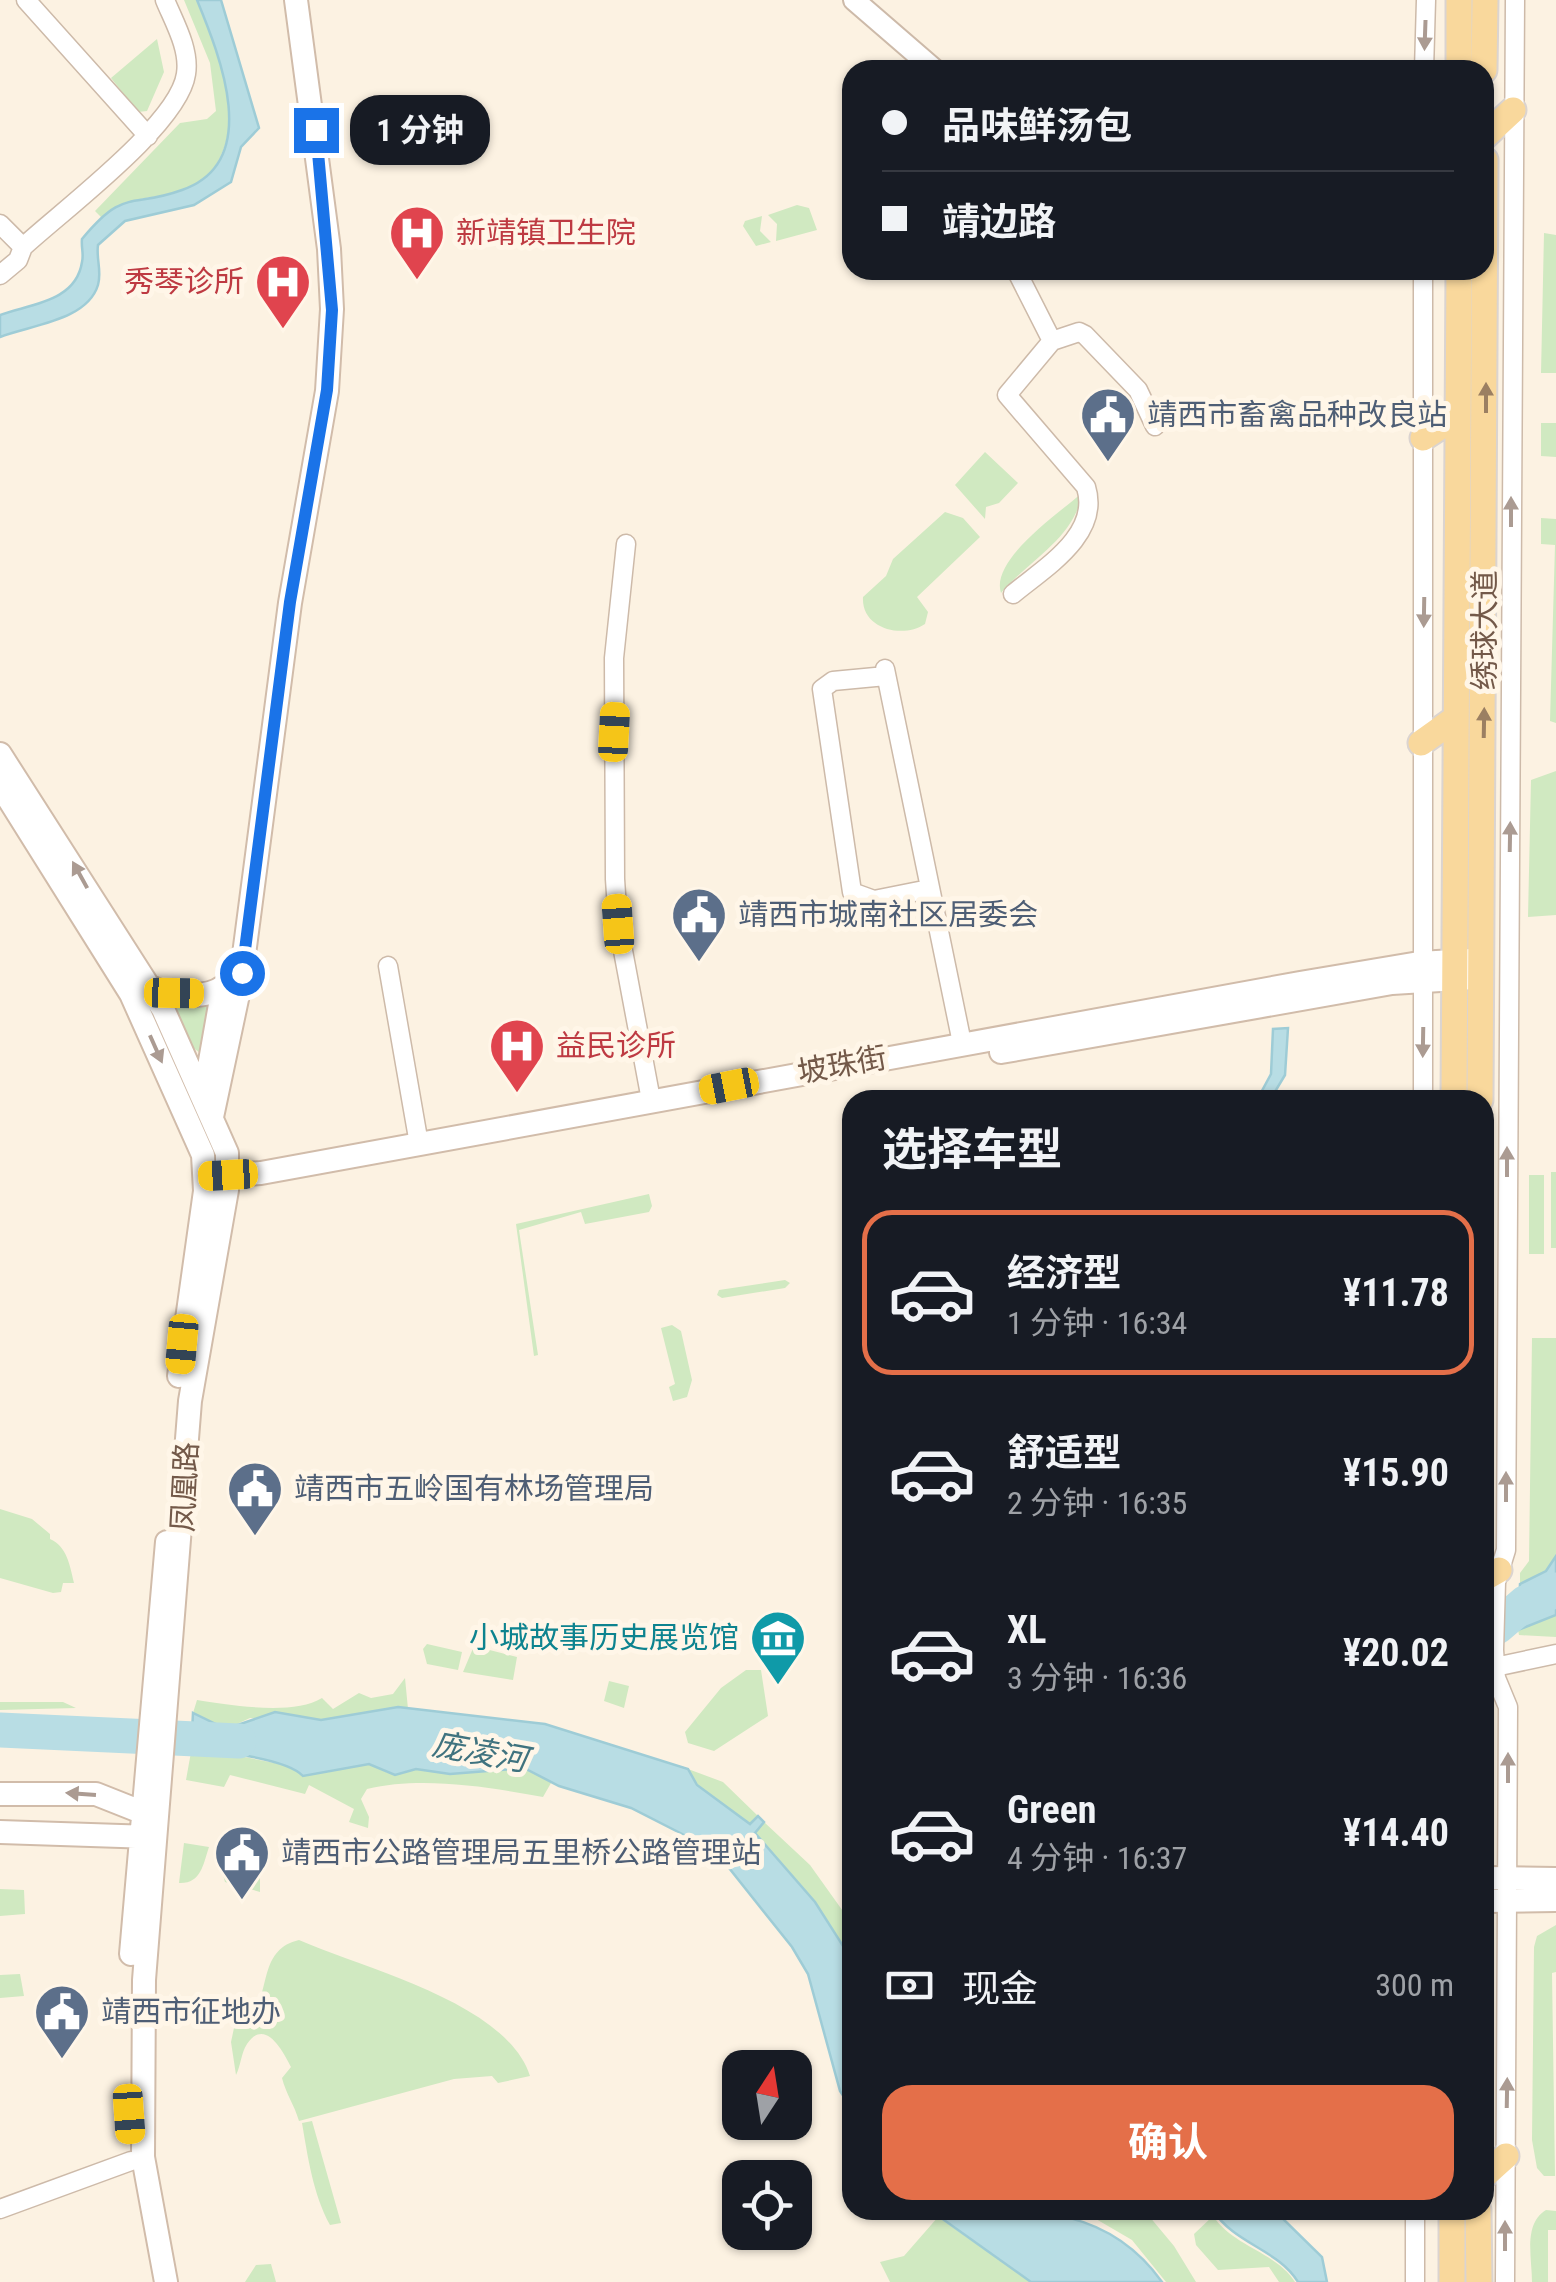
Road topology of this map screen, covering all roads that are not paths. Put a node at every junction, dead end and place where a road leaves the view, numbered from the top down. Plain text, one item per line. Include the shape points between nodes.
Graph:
1 (26, 0) edge
2 (165, 0) edge
3 (282, 0) edge
4 (296, 0) edge
5 (854, 0) edge
6 (1426, 0) edge
7 (1459, 0) edge
8 (1485, 0) edge
9 (1514, 0) edge
10 (923, 60) edge
11 (1424, 60) edge
12 (1458, 60) edge
13 (1484, 60) edge
14 (1513, 110) junction
15 (1494, 128) edge
16 (148, 136) junction
17 (0, 224) edge
18 (24, 247) junction
19 (0, 275) edge
20 (1021, 280) edge
21 (1424, 280) edge
22 (1459, 280) edge
23 (1482, 280) edge
24 (1052, 341) junction
25 (1458, 416) junction
26 (1155, 426) dead end
27 (1423, 438) junction
28 (626, 544) dead end
29 (1013, 594) dead end
30 (1456, 718) junction
31 (1421, 743) junction
32 (0, 754) edge
33 (0, 784) edge
34 (929, 889) junction
35 (388, 966) dead end
36 (1467, 969) junction
37 (1420, 971) junction
38 (224, 986) junction
39 (150, 987) junction
40 (962, 1043) junction
41 (1422, 1090) edge
42 (1455, 1090) edge
43 (1479, 1090) edge
44 (651, 1100) junction
45 (208, 1108) junction
46 (419, 1144) junction
47 (216, 1183) junction
48 (1494, 1575) edge
49 (1494, 1618) edge
50 (1556, 1654) edge
51 (1495, 1658) junction
52 (0, 1794) edge
53 (148, 1826) junction
54 (0, 1832) edge
55 (1556, 1879) edge
56 (1501, 1885) edge
57 (1556, 1900) edge
58 (1506, 2156) junction
59 (131, 2160) junction
60 (1494, 2167) edge
61 (0, 2208) edge
62 (1415, 2220) edge
63 (1452, 2220) edge
64 (1478, 2220) edge
65 (153, 2282) edge
66 (166, 2282) edge
67 (1415, 2282) edge
68 (1452, 2282) edge
69 (1479, 2282) edge
70 (1505, 2282) edge

1 - 16 street
2 - 16 street via 186,74
3 - 38 main road via 307,158 316,346 311,417
4 - 45 main road via 328,249 327,390 290,602 240,985
5 - 10 street
6 -> 11 street
7 - 12 main road
8 - 13 main road
9 - 14 street
14 - 15 main road
48 -> 14 street via 1506,1550
16 - 18 street
17 - 18 street
18 - 19 street
20 - 24 street
21 - 27 street
22 - 25 main road, 绣球大道
36 -> 23 main road, 绣球大道
24 - 26 street via 1085,335 1138,390
24 - 29 street via 1007,394 1090,499 1075,541
25 - 27 main road
25 - 30 main road, 绣球大道
27 -> 31 street
28 - 44 street via 614,658 615,879
30 - 31 main road
30 - 36 main road, 绣球大道
31 - 37 street
39 -> 32 main road, 凤凰路
33 -> 47 main road, 凤凰路 via 131,994
34 - 34 street via 886,672 833,681 822,690 852,892 874,900
34 - 40 street
35 - 46 street
36 - 37 main road, 坡珠街
36 - 42 main road, 绣球大道
36 - 43 main road, 绣球大道
37 - 40 main road, 坡珠街
37 -> 41 street
37 - 47 main road, 坡珠街
38 - 39 main road via 208,994
38 - 45 main road
39 - 45 main road, 凤凰路
40 - 44 main road, 坡珠街
44 - 46 main road, 坡珠街
45 - 47 main road, 凤凰路 via 227,1153
46 - 47 main road, 坡珠街
47 - 53 main road, 凤凰路 via 182,1344
49 - 51 street
50 - 51 street
56 -> 51 street via 1508,1706
53 -> 52 main road via 96,1794
53 - 54 main road
53 - 59 main road, 凤凰路 via 128,2032
53 - 66 main road, 凤凰路 via 141,2129
55 - 56 main road
56 - 57 main road
58 -> 56 street
58 - 60 main road
70 -> 58 street
59 - 61 street
59 - 65 main road, 凤凰路
62 - 67 street
63 - 68 main road
64 - 69 main road

